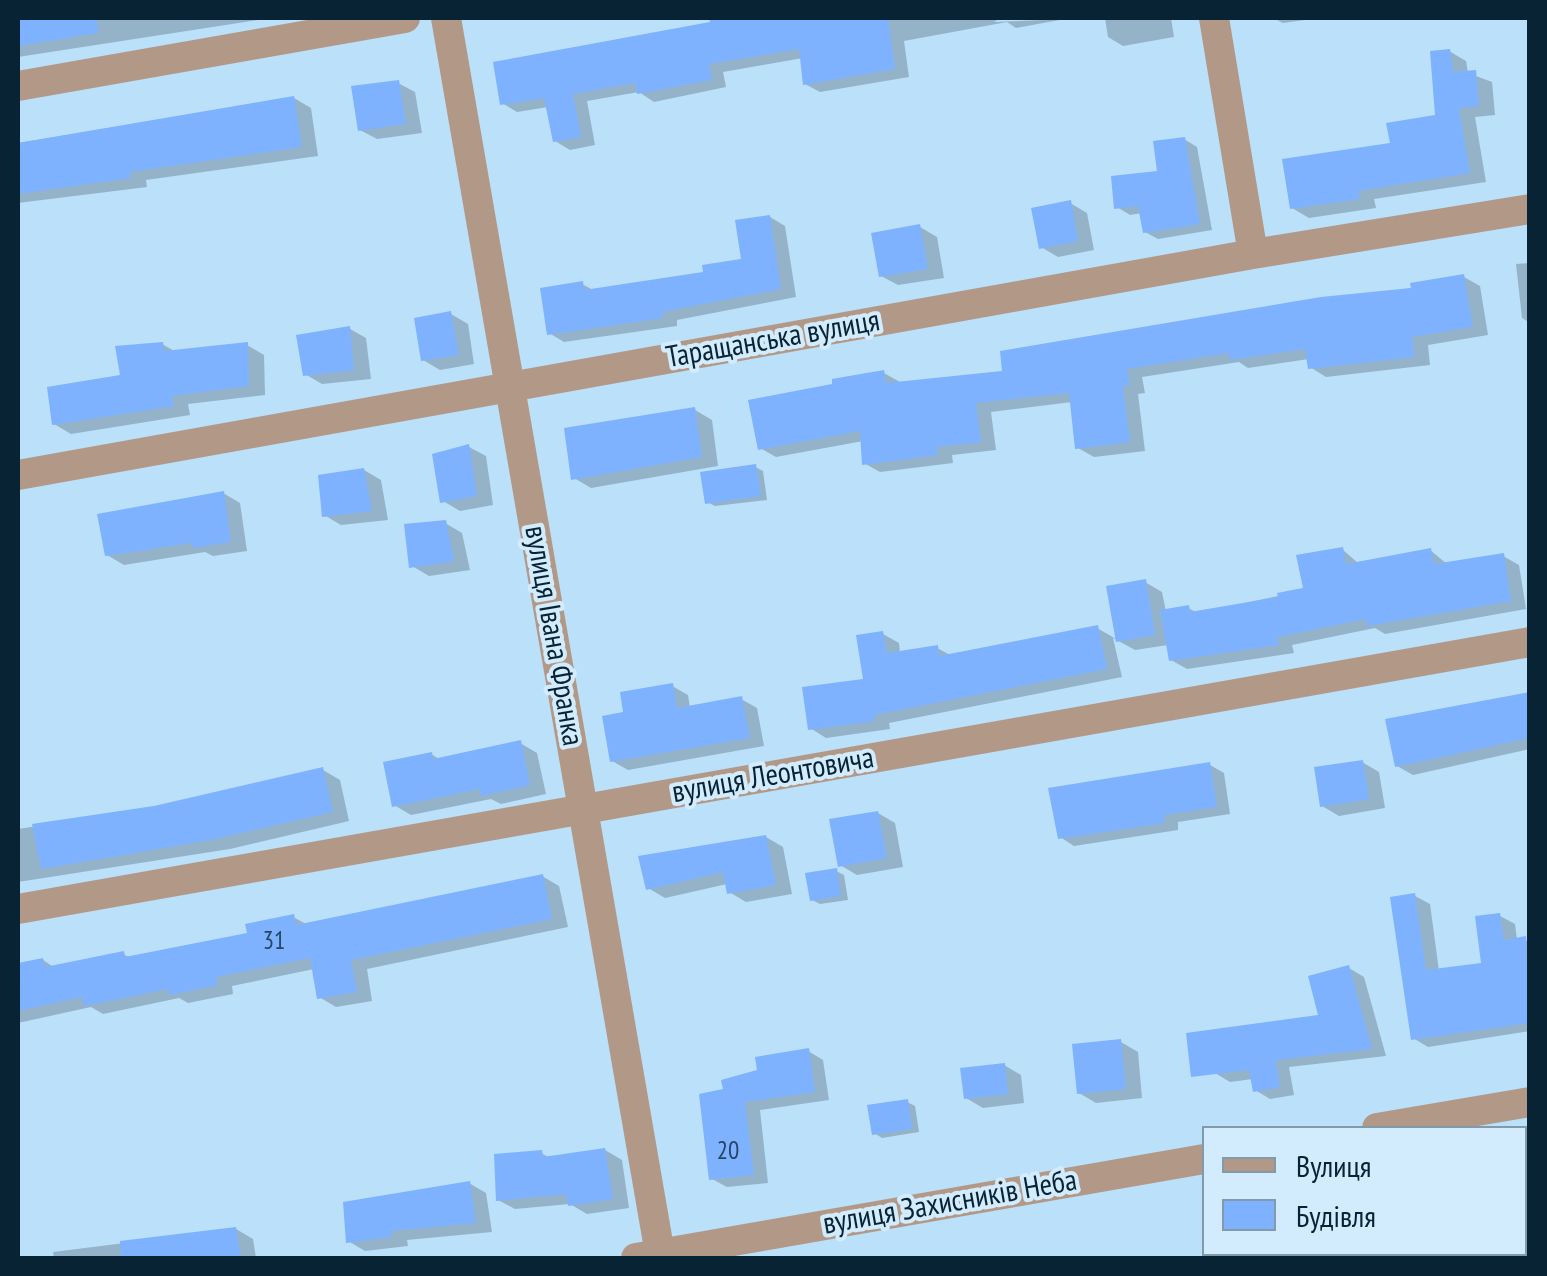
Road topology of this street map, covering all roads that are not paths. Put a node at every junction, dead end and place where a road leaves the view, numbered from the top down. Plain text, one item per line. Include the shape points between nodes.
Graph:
1 (405, 18) edge
2 (446, 18) edge
3 (1214, 18) edge
4 (18, 86) edge
5 (1530, 210) edge
6 (1253, 254) junction
7 (510, 387) junction
8 (18, 475) edge
9 (1530, 642) edge
10 (583, 810) junction
11 (18, 910) edge
12 (1530, 1102) edge
13 (1447, 1122) edge
14 (1400, 1126) edge
15 (1202, 1159) edge
16 (648, 1256) edge

1 - 4 street
2 - 7 street, вулиця Івана Франка
3 - 6 street
5 - 6 street, Таращанська вулиця
6 - 7 street, Таращанська вулиця
7 - 8 street, Таращанська вулиця
7 - 10 street, вулиця Івана Франка
9 - 10 street, вулиця Леонтовича
10 - 11 street, вулиця Леонтовича
10 - 16 street, вулиця Івана Франка
12 - 13 street
13 - 14 street
15 - 16 street, вулиця Захисників Неба

